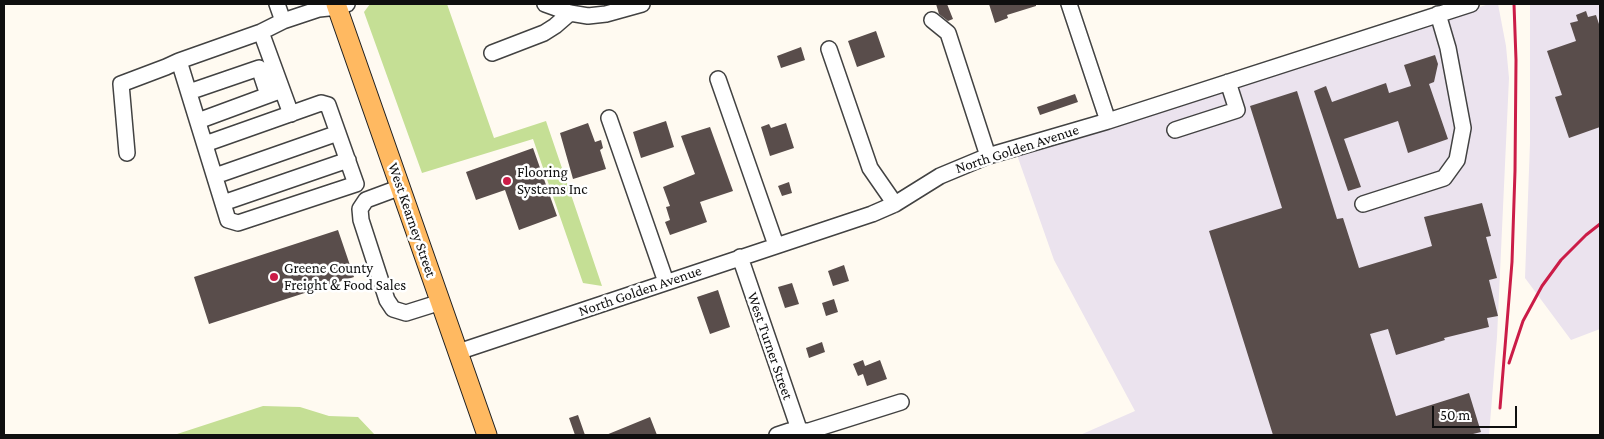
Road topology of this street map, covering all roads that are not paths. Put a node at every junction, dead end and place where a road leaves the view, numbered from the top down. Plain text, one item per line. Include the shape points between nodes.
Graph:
1 (277, 4) edge
2 (545, 4) edge
3 (640, 4) edge
4 (1069, 4) edge
5 (1471, 4) edge
6 (340, 5) edge
7 (570, 13) junction
8 (1438, 14) junction
9 (932, 20) dead end
10 (283, 21) junction
11 (261, 32) junction
12 (829, 49) dead end
13 (492, 53) dead end
14 (179, 61) junction
15 (718, 79) dead end
16 (1228, 82) junction
17 (189, 92) junction
18 (275, 93) junction
19 (291, 114) junction
20 (609, 118) dead end
21 (198, 121) junction
22 (1108, 121) junction
23 (1174, 130) dead end
24 (338, 133) junction
25 (205, 144) junction
26 (128, 153) dead end
27 (988, 156) junction
28 (348, 160) junction
29 (215, 176) junction
30 (401, 187) junction
31 (223, 203) junction
32 (895, 204) junction
33 (1363, 204) dead end
34 (776, 245) junction
35 (740, 257) junction
36 (666, 282) junction
37 (441, 302) junction
38 (458, 352) junction
39 (901, 402) dead end
40 (800, 433) edge
41 (487, 435) edge
42 (777, 435) edge

1 - 10 street
2 - 7 street
3 - 7 street via 597,16
4 - 22 street
5 - 8 street, North Golden Avenue
6 - 10 street
6 - 30 main road, West Kearney Street
7 - 13 street via 544,33
8 - 16 street, North Golden Avenue
8 - 33 street via 1463,128 1457,160 1444,178
9 - 27 street via 948,33
10 - 11 street
11 - 14 street
11 - 18 street
12 - 32 street via 870,168
14 - 17 street
14 - 26 street via 121,84
15 - 34 street
16 - 22 street, North Golden Avenue
16 - 23 street via 1238,110
17 - 18 street via 259,68
17 - 21 street
18 - 19 street
18 - 21 street
19 - 24 street via 321,103 328,104
19 - 25 street
20 - 36 street
21 - 25 street
22 - 27 street, North Golden Avenue
24 - 28 street
24 - 29 street
25 - 29 street
27 - 32 street, North Golden Avenue via 940,176
28 - 31 street
28 - 31 street via 356,184 238,223 228,220
29 - 31 street
30 - 37 main road, West Kearney Street
30 - 37 street via 366,200 360,209 388,300 393,309 406,312
32 - 34 street, North Golden Avenue
34 - 35 street, North Golden Avenue
35 - 36 street, North Golden Avenue
35 - 40 street, West Turner Street
36 - 38 street, North Golden Avenue
37 - 38 main road, West Kearney Street
38 - 41 main road, West Kearney Street
39 - 40 street
40 - 42 street via 789,431

